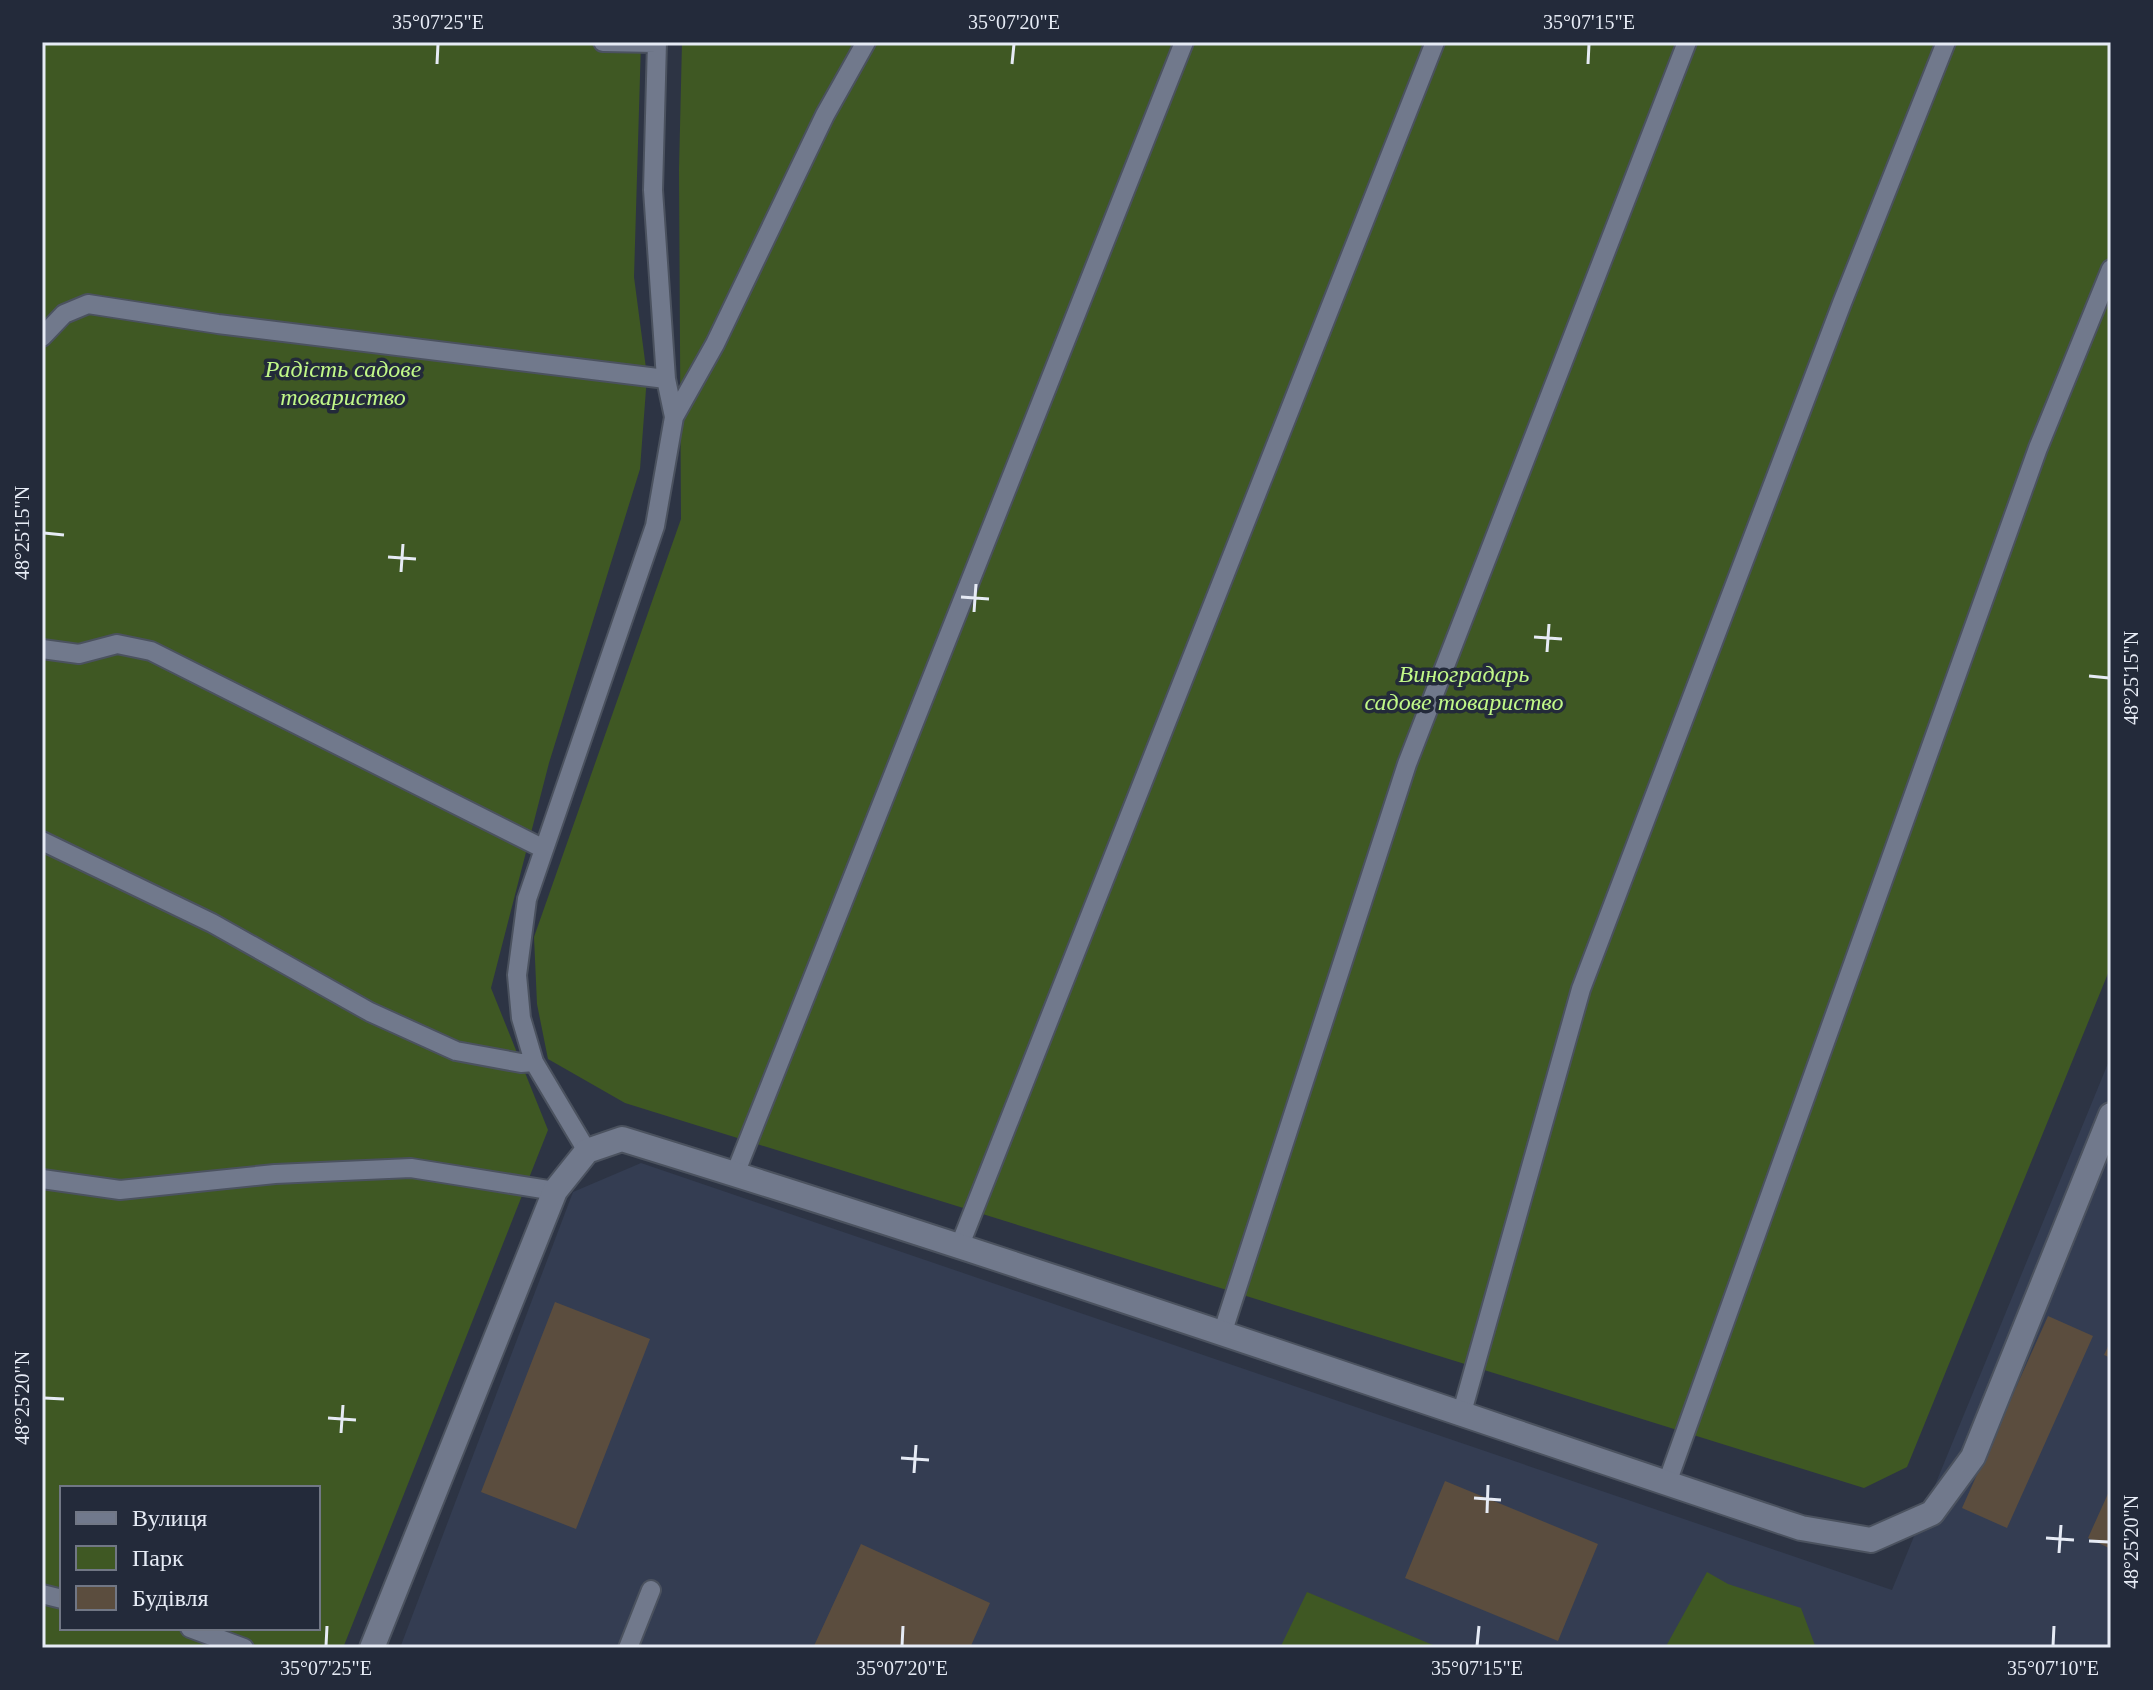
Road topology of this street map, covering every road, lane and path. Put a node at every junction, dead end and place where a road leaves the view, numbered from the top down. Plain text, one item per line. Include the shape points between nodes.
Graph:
1 (603, 42) edge
2 (866, 42) edge
3 (1184, 42) edge
4 (1435, 42) edge
5 (1687, 42) edge
6 (1946, 42) edge
7 (656, 43) edge
8 (2111, 269) edge
9 (42, 337) edge
10 (666, 379) junction
11 (674, 417) junction
12 (42, 649) edge
13 (42, 841) edge
14 (544, 849) junction
15 (534, 1062) junction
16 (2111, 1115) edge
17 (587, 1151) junction
18 (735, 1174) junction
19 (42, 1179) edge
20 (555, 1191) junction
21 (960, 1245) junction
22 (1223, 1331) junction
23 (1462, 1412) junction
24 (1667, 1483) junction
25 (651, 1590) dead end
26 (195, 1630) edge
27 (244, 1648) edge
28 (372, 1648) edge
29 (628, 1648) edge

1 - 7 lane
2 - 11 lane
3 - 18 lane
4 - 21 lane
5 - 22 lane via 1407,764
6 - 23 lane via 1581,989
7 - 10 lane via 653,190
8 - 24 lane via 2038,448
9 - 10 lane via 64,314 88,304
10 - 11 lane
11 - 14 lane via 655,526
12 - 14 lane via 79,654 117,644 151,651
13 - 15 lane via 212,923 370,1012 456,1051
14 - 15 lane via 527,899 517,975 521,1018
15 - 17 lane
16 - 24 street via 1973,1457 1932,1513 1871,1540 1801,1528
17 - 18 street via 622,1139
17 - 20 street
18 - 21 street
19 - 20 lane via 120,1190 275,1174 411,1168
20 - 28 street
21 - 22 street
22 - 23 street
23 - 24 street
25 - 29 lane
26 - 27 lane

